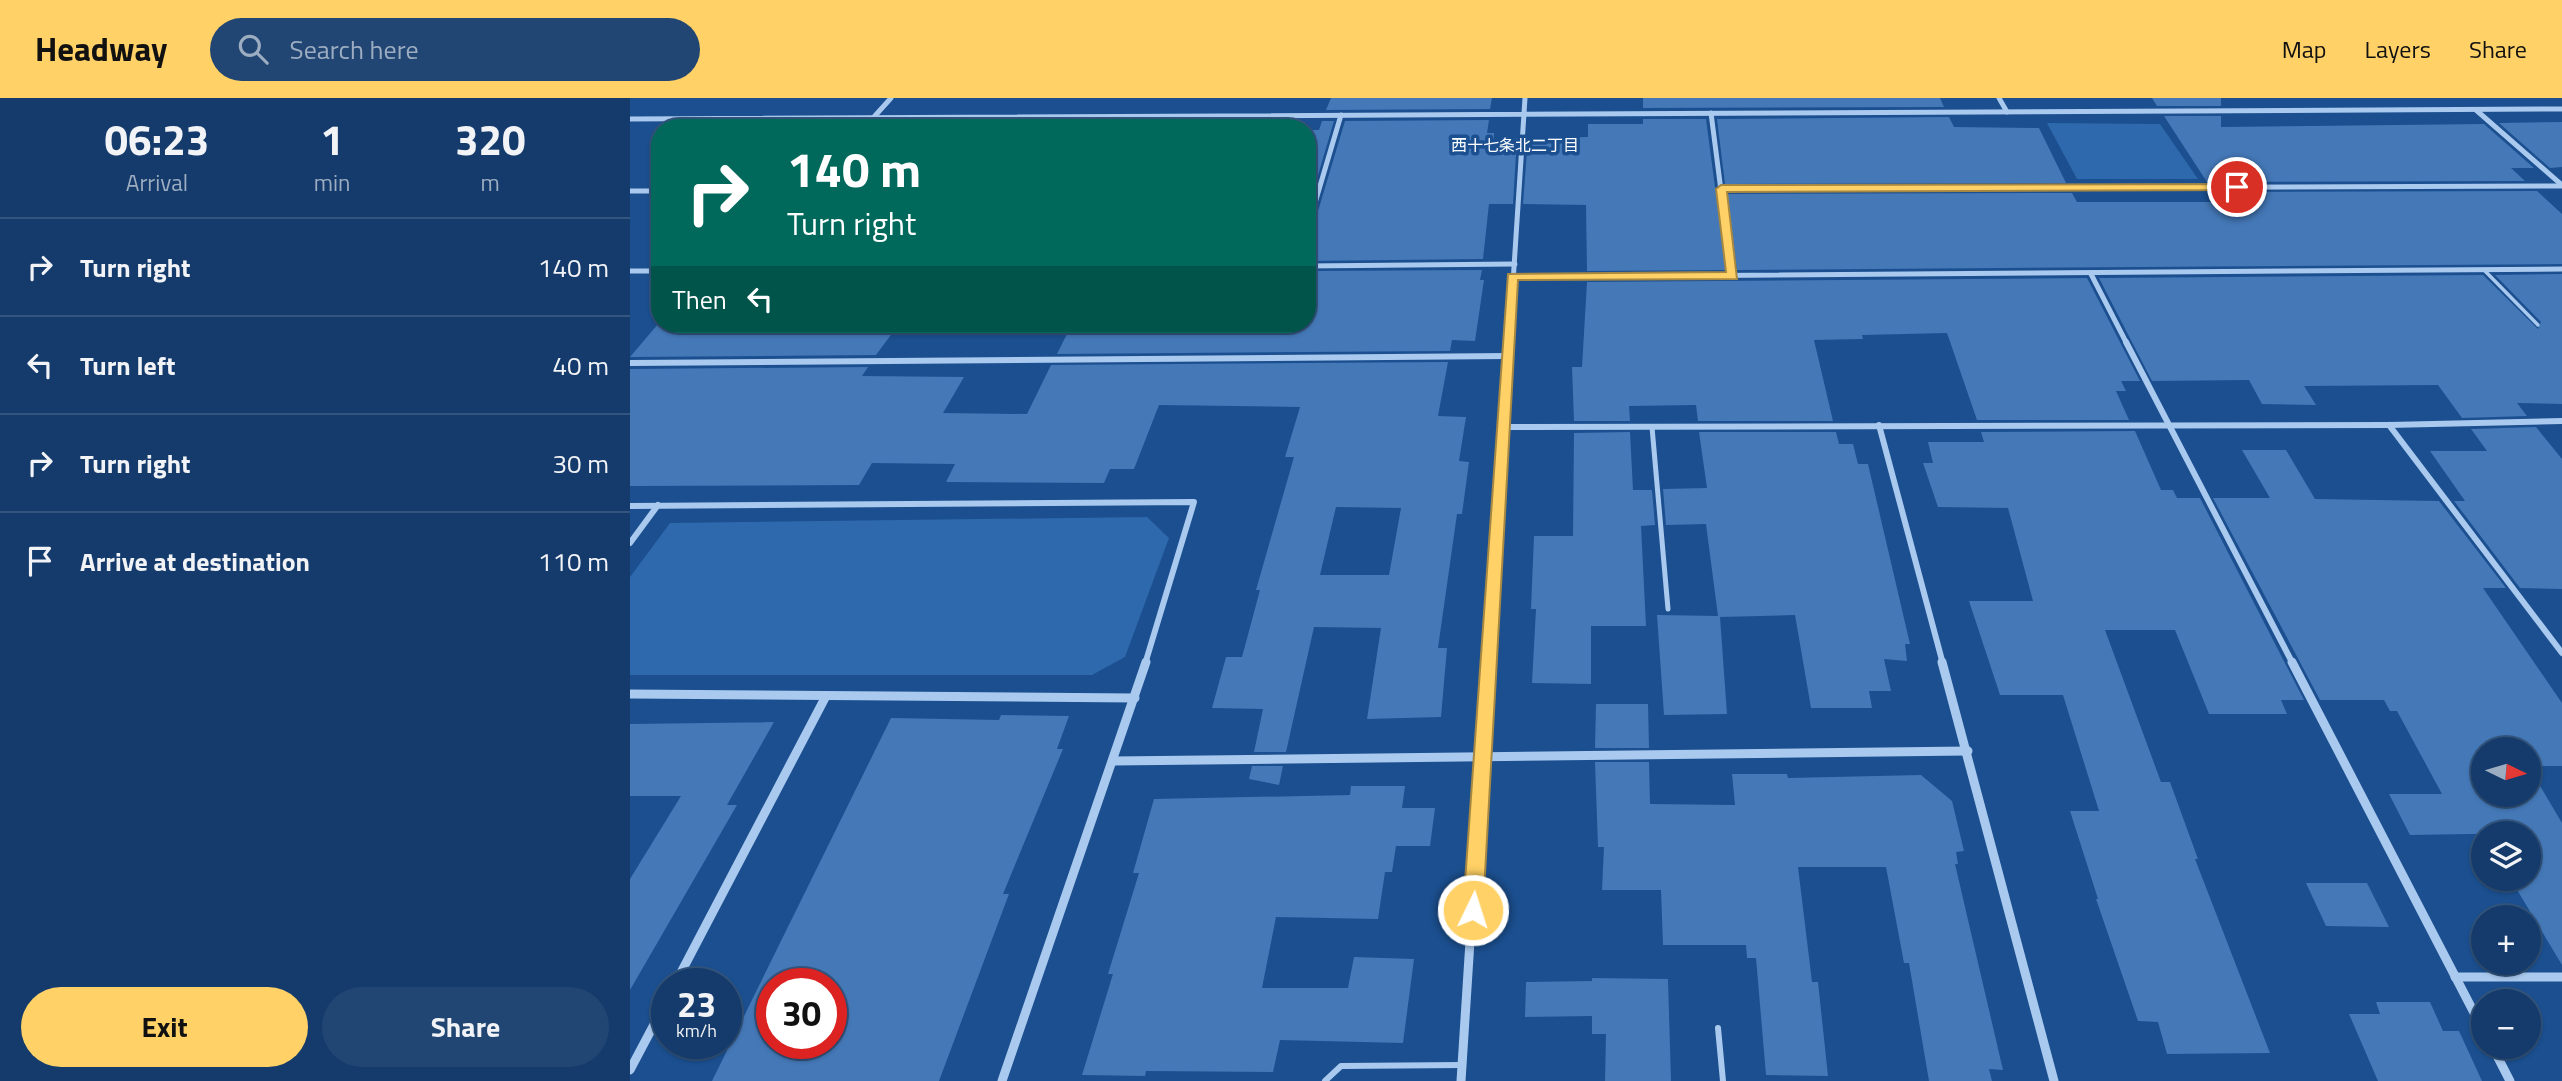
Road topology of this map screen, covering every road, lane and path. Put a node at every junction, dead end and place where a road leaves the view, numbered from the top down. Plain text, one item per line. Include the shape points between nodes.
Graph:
1 (891, 98) edge
2 (1525, 98) edge
3 (1999, 98) edge
4 (2562, 109) edge
5 (2476, 110) junction
6 (2007, 112) junction
7 (1711, 113) junction
8 (1340, 115) junction
9 (1524, 115) junction
10 (873, 118) junction
11 (630, 119) edge
12 (2562, 186) edge
13 (1319, 187) joint
14 (1721, 189) junction
15 (630, 191) edge
16 (651, 191) edge
17 (1316, 198) edge
18 (1515, 264) junction
19 (1316, 266) edge
20 (2562, 269) edge
21 (2484, 270) junction
22 (630, 271) edge
23 (651, 271) edge
24 (2091, 274) junction
25 (1732, 276) junction
26 (1512, 277) junction
27 (2538, 325) dead end
28 (1508, 356) junction
29 (630, 363) edge
30 (2562, 421) edge
31 (2167, 424) junction
32 (1879, 425) junction
33 (2389, 425) junction
34 (1652, 426) junction
35 (1504, 427) junction
36 (658, 505) junction
37 (630, 506) edge
38 (630, 543) edge
39 (1668, 609) dead end
40 (2562, 653) edge
41 (630, 694) edge
42 (826, 696) junction
43 (1135, 698) junction
44 (1968, 751) junction
45 (1483, 755) junction
46 (1113, 761) junction
47 (683, 968) edge
48 (2455, 977) junction
49 (2562, 977) edge
50 (2471, 1007) edge
51 (1718, 1028) dead end
52 (651, 1030) edge
53 (2499, 1059) edge
54 (1462, 1065) junction
55 (630, 1070) edge
56 (1003, 1081) edge
57 (1325, 1081) edge
58 (1461, 1081) edge
59 (1723, 1081) edge
60 (2054, 1081) edge
61 (2510, 1081) edge

1 - 10 street
2 - 9 street
3 - 6 street
4 - 5 street
5 - 6 street
5 - 12 street
6 - 7 street
7 - 9 street
7 - 14 street
8 - 9 street
8 - 10 street
8 - 13 street
9 - 18 street
10 - 11 street
12 - 14 street
13 - 17 street
14 - 25 street
15 - 16 street
18 - 19 street
18 - 26 street
20 - 21 street
21 - 24 street
21 - 27 lane
22 - 23 street
24 - 25 street
24 - 31 street
25 - 26 street
26 - 28 street
28 - 29 street
28 - 35 street
30 - 33 street
31 - 32 street
31 - 33 street
31 - 48 street
32 - 34 street
32 - 44 street
33 - 40 street
34 - 35 street
34 - 39 lane
35 - 45 street
36 - 37 street
36 - 38 street
36 - 43 street via 1194,502
41 - 42 street
42 - 43 street
42 - 47 street
43 - 46 street
44 - 45 street
44 - 60 street
45 - 46 street
45 - 54 street
46 - 56 street
48 - 49 street
48 - 50 street
51 - 59 lane
52 - 55 street
53 - 61 street
54 - 57 lane via 1341,1066
54 - 58 street

